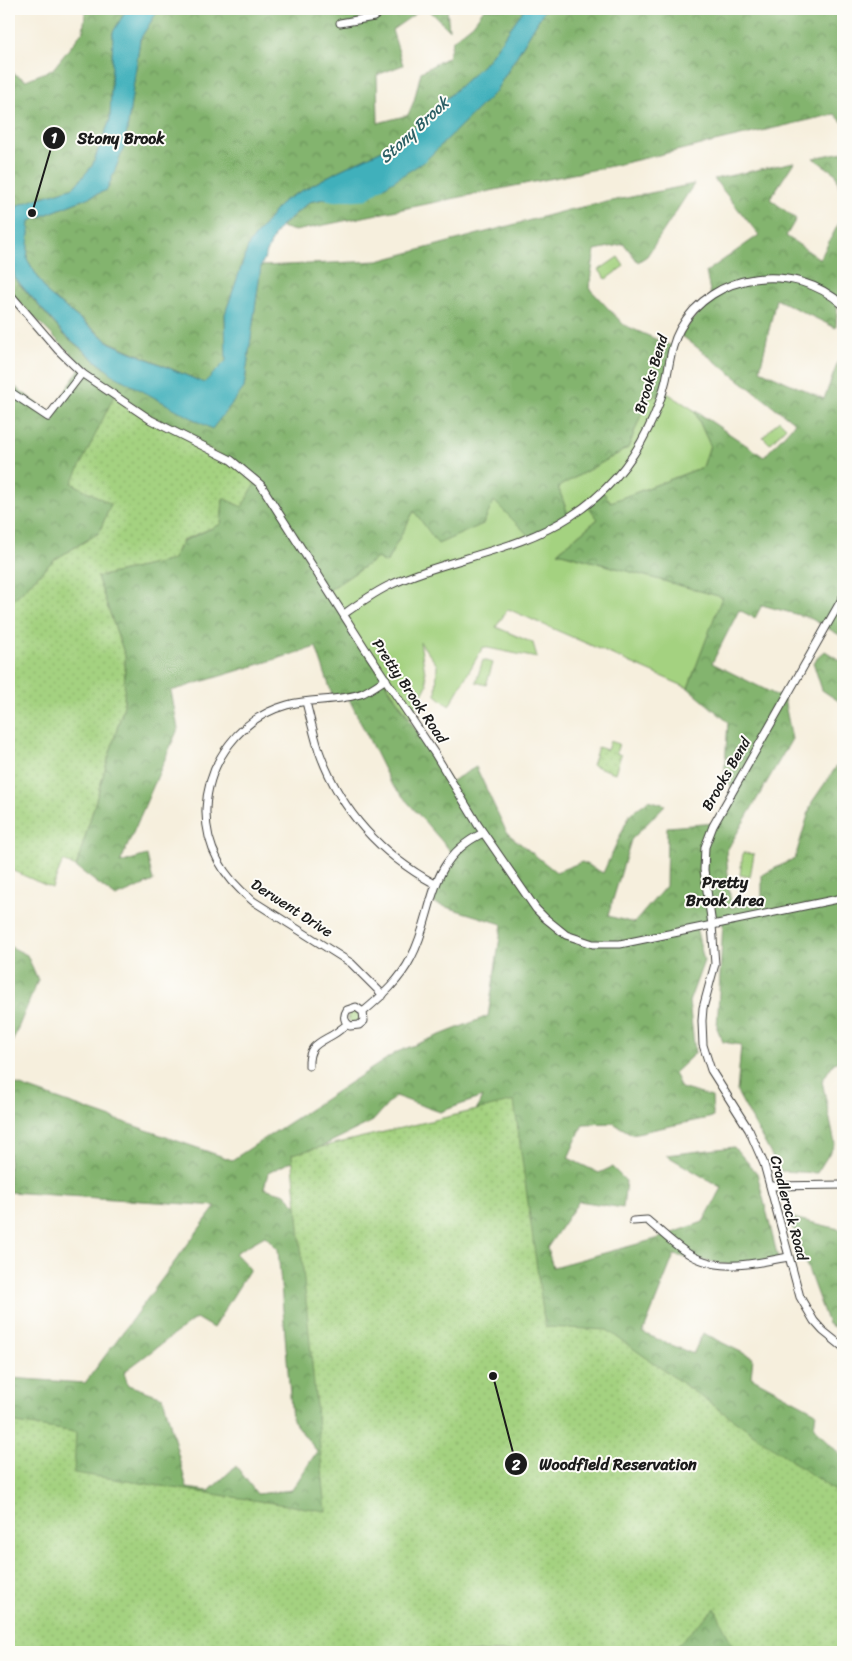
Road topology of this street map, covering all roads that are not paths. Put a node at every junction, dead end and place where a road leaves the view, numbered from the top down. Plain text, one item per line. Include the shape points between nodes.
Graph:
1 (383, 9) edge
2 (340, 24) dead end
3 (9, 293) edge
4 (843, 304) edge
5 (82, 373) junction
6 (9, 391) edge
7 (843, 597) edge
8 (344, 614) junction
9 (386, 679) junction
10 (306, 702) junction
11 (483, 833) junction
12 (435, 884) junction
13 (843, 898) edge
14 (712, 925) junction
15 (382, 995) junction
16 (363, 1012) junction
17 (348, 1024) junction
18 (309, 1066) dead end
19 (843, 1185) edge
20 (771, 1186) junction
21 (633, 1221) dead end
22 (788, 1257) junction
23 (843, 1347) edge

1 - 2 street via 374,17
3 - 5 street, Pretty Brook Road
4 - 8 street, Brooks Bend via 813,285 788,278 747,280 714,293 680,328 657,407 638,447 624,468 595,498 541,533 405,579 375,593
5 - 6 street via 48,417
5 - 8 street, Pretty Brook Road via 151,420 231,460 261,485
7 - 14 street, Brooks Bend via 708,836 704,870
8 - 9 street, Pretty Brook Road
9 - 10 street, Derwent Drive via 362,693
9 - 11 street, Pretty Brook Road
10 - 12 street via 320,753 348,808 388,854
10 - 15 street, Derwent Drive via 263,715 241,731 224,751 208,788 206,815 210,840 225,873 242,893 352,962
11 - 12 street via 452,856
11 - 14 street, Pretty Brook Road via 544,918 573,938 593,944 620,944
12 - 15 street via 412,957
13 - 14 street, Pretty Brook Road
14 - 20 street, Cradlerock Road via 716,964 703,1008 703,1045 714,1075 757,1147
15 - 16 street
16 - 17 street via 364,1018 359,1025
16 - 17 street via 356,1007 350,1008 344,1015
17 - 18 street via 317,1043 308,1055
19 - 20 street
20 - 22 street, Cradlerock Road
21 - 22 street via 647,1220 683,1250 715,1265 736,1266
22 - 23 street, Cradlerock Road via 806,1310 823,1331

